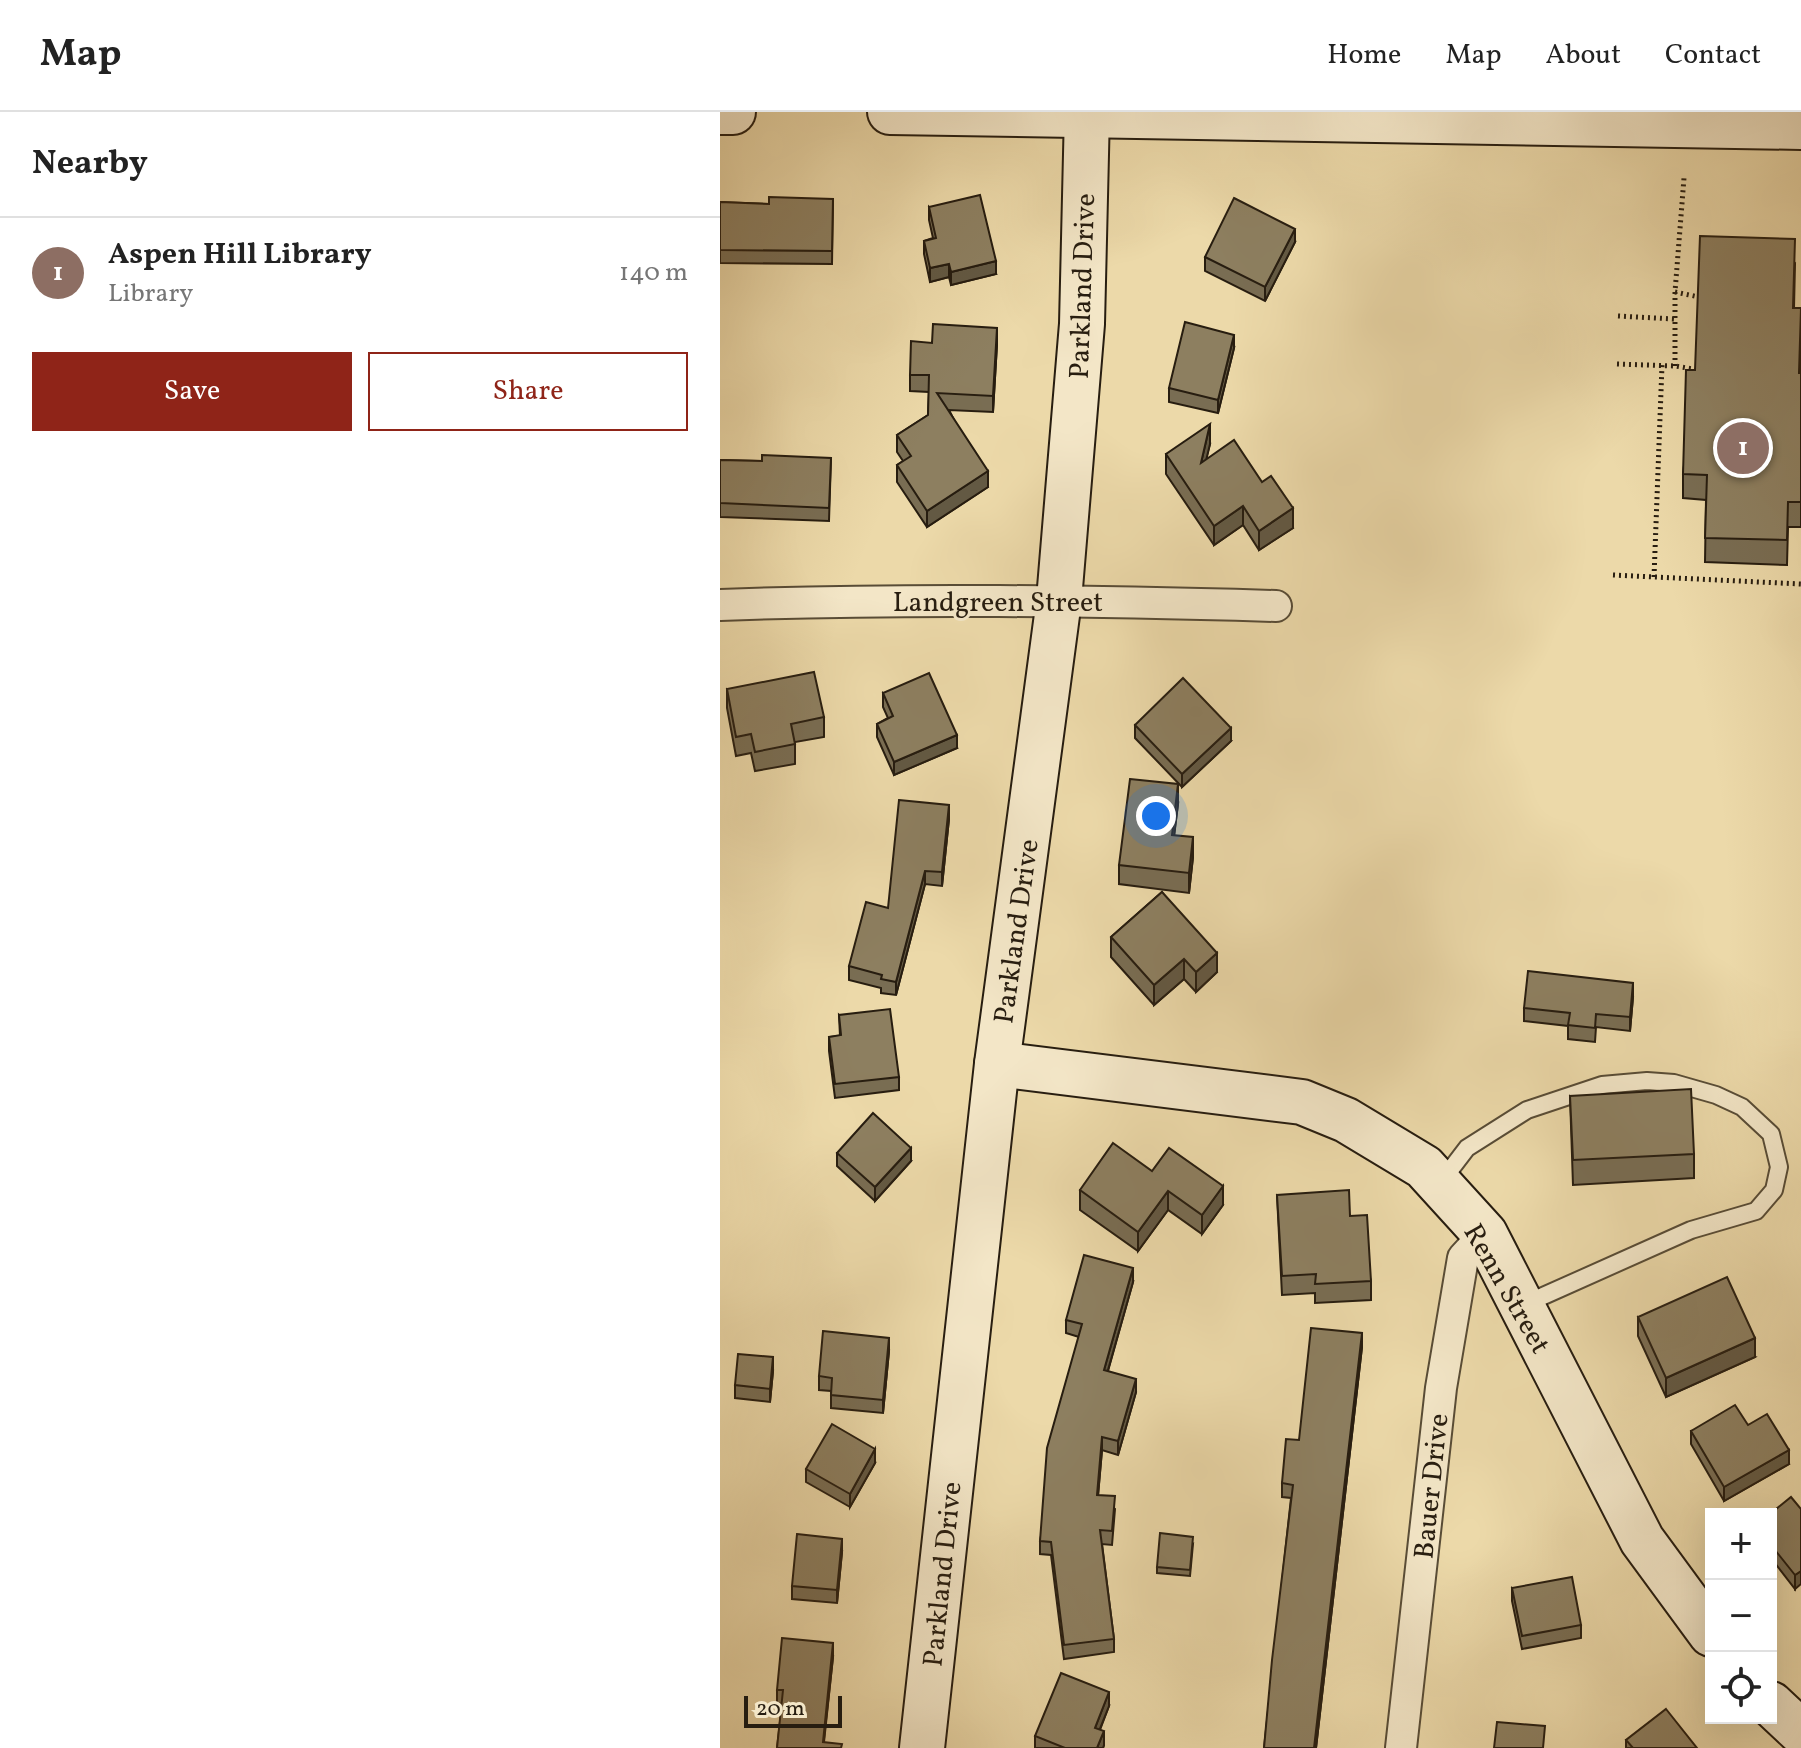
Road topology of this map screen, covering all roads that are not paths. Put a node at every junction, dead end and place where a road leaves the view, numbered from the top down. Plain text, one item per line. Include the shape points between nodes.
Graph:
1 (720, 112) edge
2 (733, 112) edge
3 (890, 112) edge
4 (1087, 113) edge
5 (1801, 127) edge
6 (1059, 600) junction
7 (720, 605) edge
8 (1276, 606) dead end
9 (997, 1064) junction
10 (1439, 1184) junction
11 (1485, 1234) junction
12 (1521, 1306) junction
13 (1705, 1626) edge
14 (1777, 1710) edge
15 (1801, 1732) edge
16 (922, 1748) edge
17 (1401, 1748) edge

1 - 2 street
3 - 4 street
4 - 5 street
4 - 6 street, Parkland Drive via 1082,324
6 - 7 street, Landgreen Street
6 - 8 street, Landgreen Street
6 - 9 street, Parkland Drive
9 - 10 street, Renn Street via 1302,1102 1346,1120 1424,1167
9 - 16 street, Parkland Drive
10 - 11 street, Renn Street
10 - 12 lane via 1467,1148 1527,1110 1602,1085 1647,1081 1716,1095 1742,1107 1771,1134 1779,1167 1774,1190 1756,1211 1691,1230
11 - 12 street, Renn Street
11 - 17 street, Bauer Drive via 1463,1258 1441,1388
12 - 13 street, Renn Street via 1642,1540
14 - 15 street

